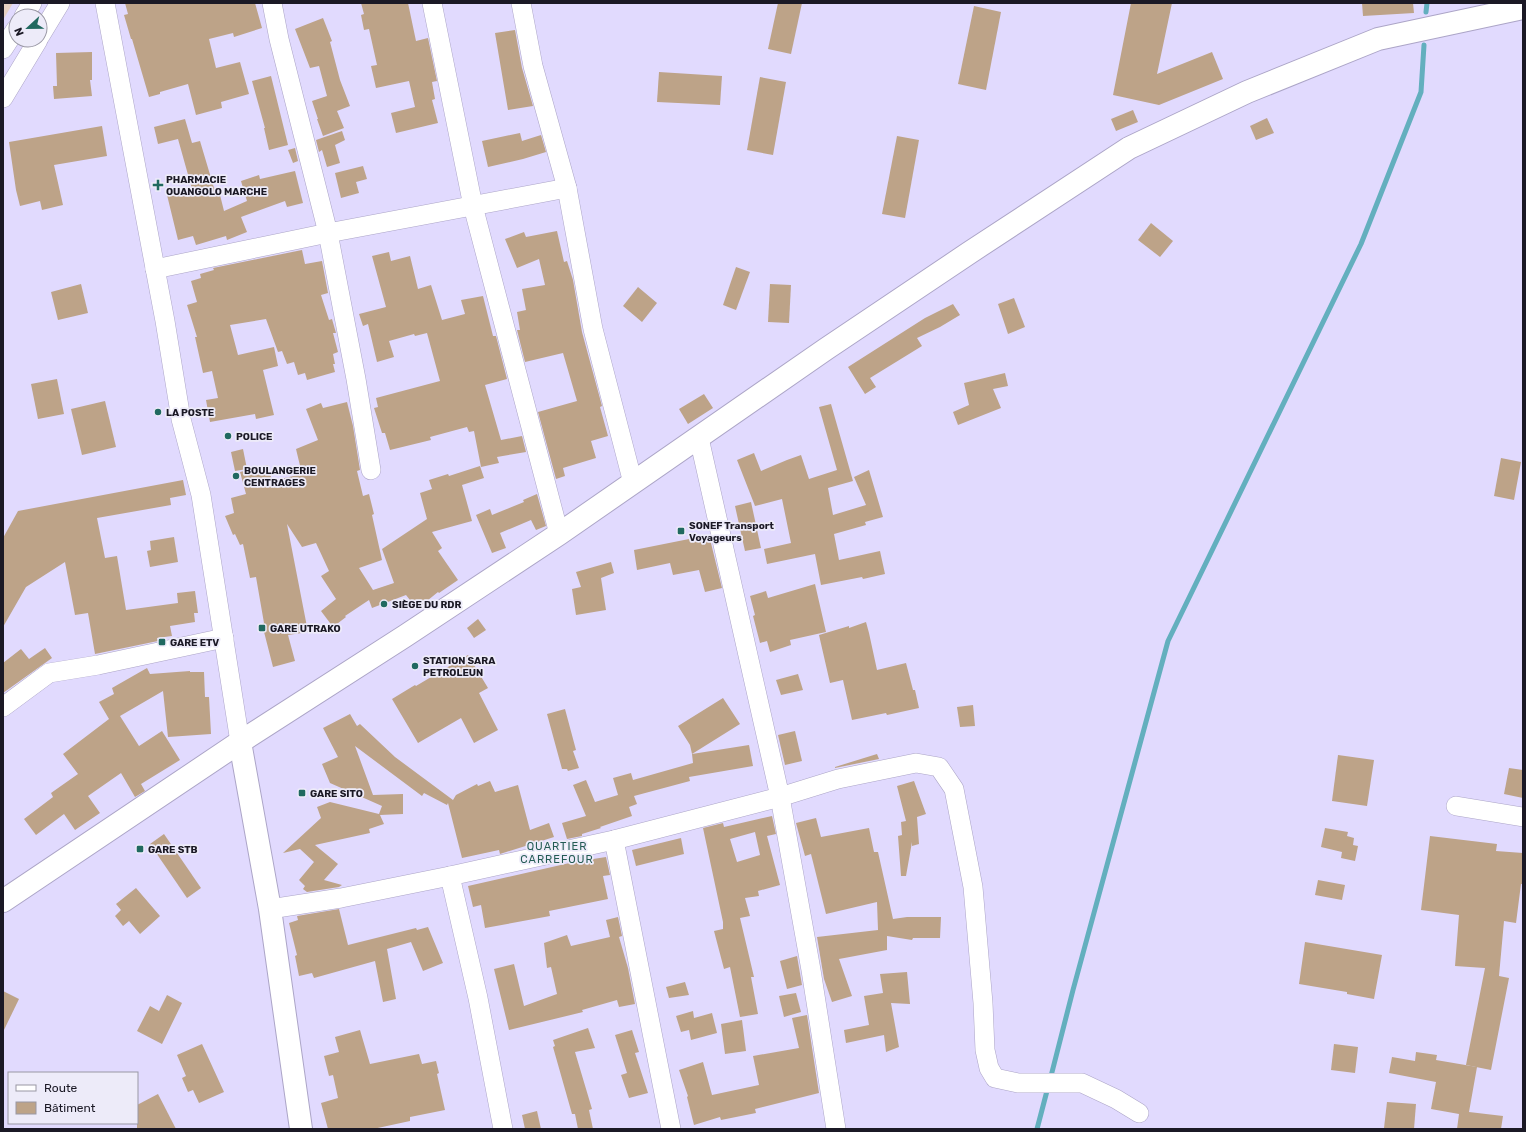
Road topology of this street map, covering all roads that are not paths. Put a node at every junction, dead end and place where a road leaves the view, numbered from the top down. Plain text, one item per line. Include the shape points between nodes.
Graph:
1 (60, 3) edge
2 (105, 3) edge
3 (272, 3) edge
4 (432, 3) edge
5 (521, 3) edge
6 (1523, 8) edge
7 (48, 23) edge
8 (33, 48) edge
9 (3, 98) edge
10 (568, 188) junction
11 (473, 206) junction
12 (328, 233) junction
13 (155, 269) junction
14 (699, 438) junction
15 (370, 470) dead end
16 (634, 483) junction
17 (559, 534) junction
18 (224, 638) junction
19 (3, 706) edge
20 (240, 742) junction
21 (780, 797) junction
22 (1456, 806) dead end
23 (1523, 817) edge
24 (614, 840) junction
25 (450, 876) junction
26 (3, 901) edge
27 (270, 909) junction
28 (1139, 1113) dead end
29 (301, 1129) edge
30 (504, 1129) edge
31 (671, 1129) edge
32 (836, 1129) edge

1 - 7 street
2 - 13 street
3 - 12 street
4 - 11 street
5 - 10 street via 533,66
6 - 14 highway via 1378,39 1247,92 1130,148 839,340
8 - 9 street
10 - 11 street
10 - 16 street via 593,329
11 - 12 street
11 - 17 street
12 - 13 street
12 - 15 street via 356,379
13 - 18 street via 181,419 201,495
14 - 16 highway
14 - 21 street
16 - 17 highway
17 - 20 highway
18 - 19 street via 98,665 49,672
18 - 20 street
20 - 26 highway
20 - 27 highway
21 - 24 street
21 - 28 street via 838,779 916,763 940,767 954,789 973,887 985,1050 989,1068 995,1078 1018,1083 1082,1083
21 - 32 street
22 - 23 street
24 - 25 street
24 - 31 street
25 - 27 street
25 - 30 street
27 - 29 highway

